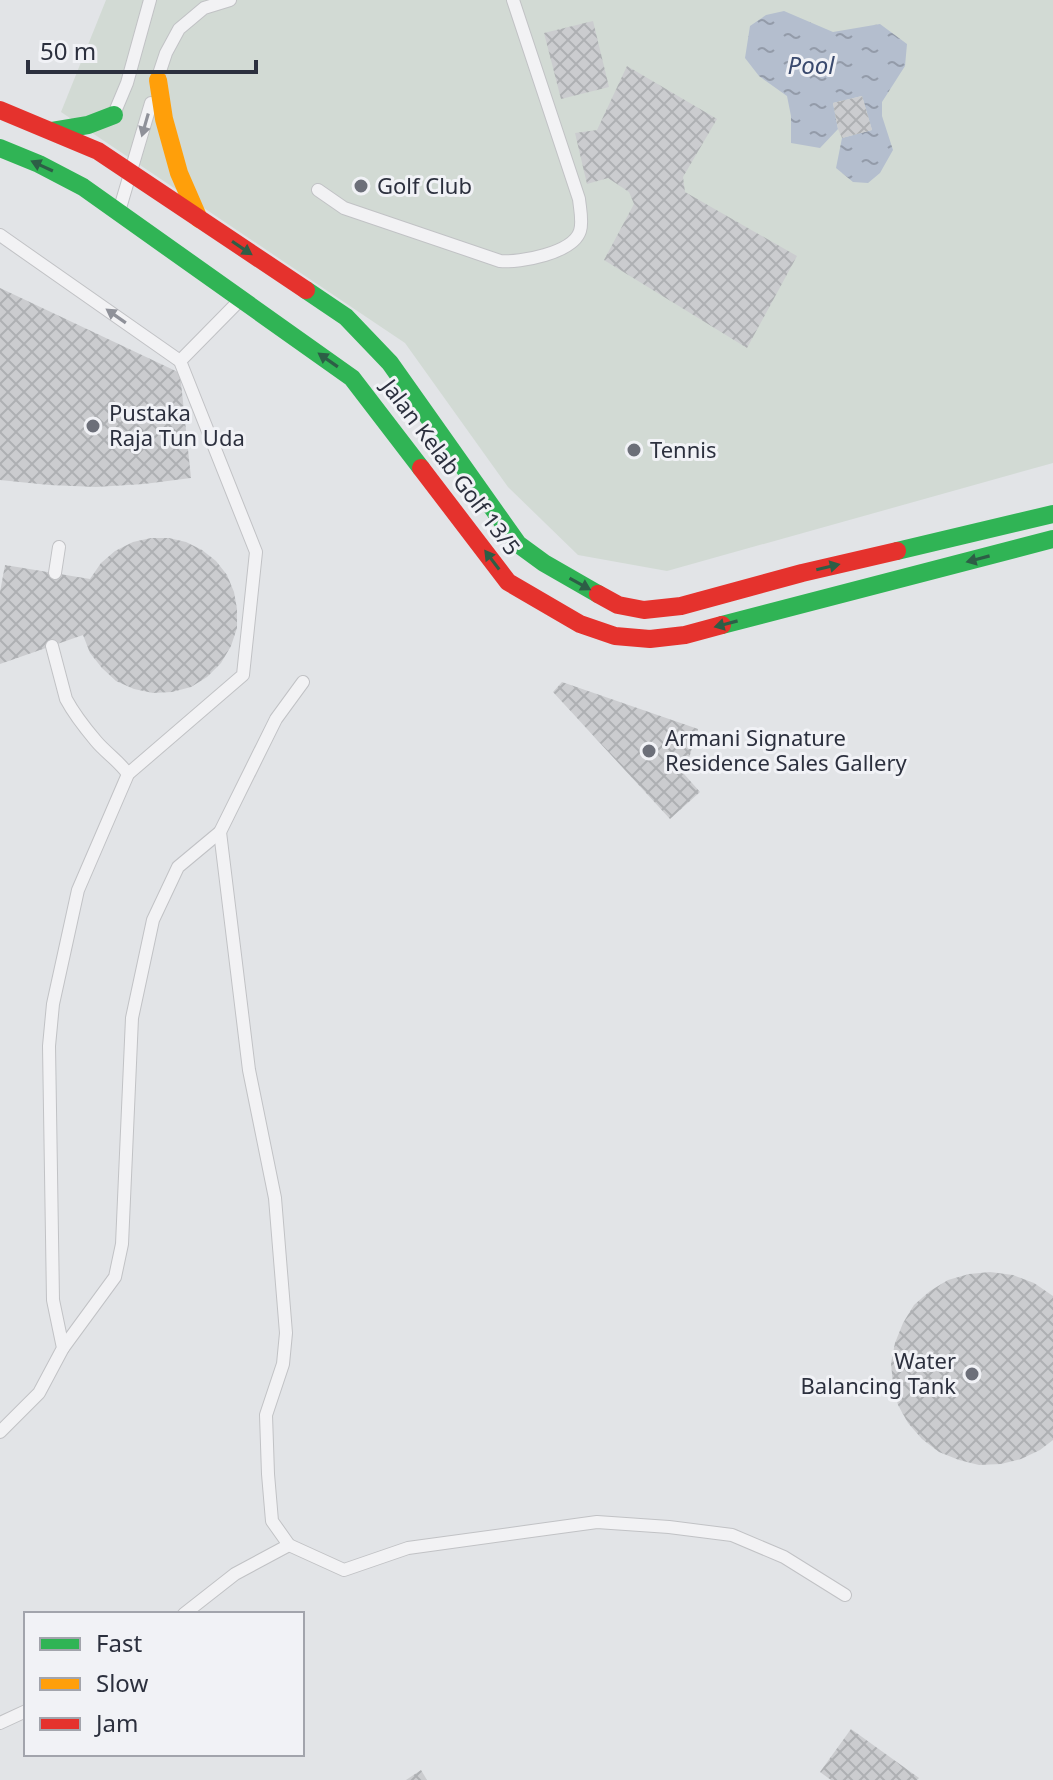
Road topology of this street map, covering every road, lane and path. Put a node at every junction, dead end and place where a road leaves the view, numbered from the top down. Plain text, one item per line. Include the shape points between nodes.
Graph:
1 (150, 0) edge
2 (230, 0) edge
3 (513, 0) edge
4 (158, 80) junction
5 (0, 110) edge
6 (52, 131) junction
7 (0, 148) edge
8 (98, 151) junction
9 (131, 173) junction
10 (318, 190) dead end
11 (118, 212) junction
12 (199, 219) junction
13 (0, 235) edge
14 (241, 299) junction
15 (180, 361) junction
16 (1053, 514) edge
17 (1053, 539) edge
18 (59, 547) dead end
19 (55, 573) dead end
20 (52, 646) dead end
21 (303, 682) dead end
22 (128, 774) junction
23 (220, 832) junction
24 (63, 1348) junction
25 (0, 1432) edge
26 (289, 1545) junction
27 (845, 1595) dead end
28 (187, 1612) edge
29 (24, 1712) edge
30 (0, 1723) edge

1 - 8 lane via 127,83
2 - 4 lane via 204,8 179,29
3 - 10 lane via 579,199 579,234 566,247 500,261 344,208
4 -> 9 lane
4 - 12 street via 179,173
5 - 6 street
6 - 8 street
6 - 8 street via 88,125
8 -> 7 street, Jalan Kelab Golf 13/5 via 39,164
8 - 9 street
8 - 11 street, Jalan Kelab Golf 13/5
9 - 11 lane
9 - 12 street
11 - 14 street, Jalan Kelab Golf 13/5
12 -> 16 street via 346,317 390,363 518,544 618,605 644,610 681,606
15 -> 13 lane
14 - 15 lane
17 -> 14 street, Jalan Kelab Golf 13/5 via 685,635 615,636 580,624 508,582 352,378
15 - 22 lane via 256,552 243,675
18 - 19 lane
20 - 22 lane via 70,707
21 - 23 lane via 276,719
22 - 24 lane via 78,890 53,1004 53,1300
23 - 24 lane via 178,867 153,920 132,1018 122,1244 115,1277
23 - 26 lane via 249,1070 275,1198 286,1333 283,1364 266,1415 268,1474 272,1521
24 - 25 lane via 39,1393
26 - 27 lane via 344,1570 408,1548 597,1522 669,1527 732,1535 784,1557
26 - 28 lane via 235,1574
29 - 30 lane

